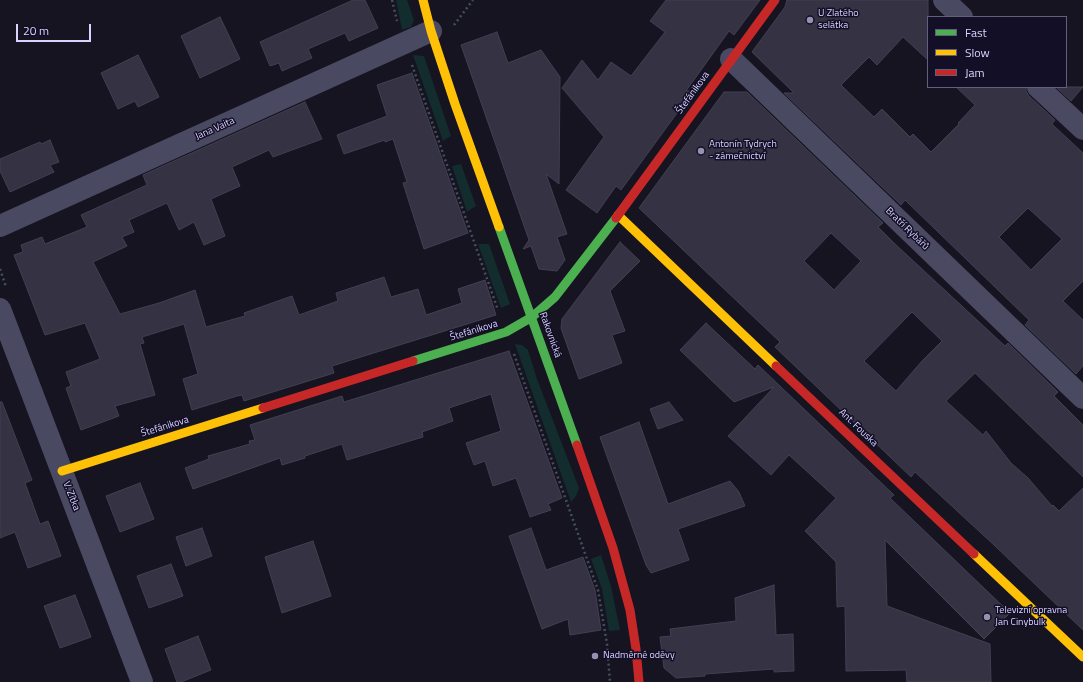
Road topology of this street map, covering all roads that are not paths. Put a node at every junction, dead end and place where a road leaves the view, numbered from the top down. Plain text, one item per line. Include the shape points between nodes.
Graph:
1 (423, 0) edge
2 (775, 0) edge
3 (944, 0) edge
4 (961, 16) edge
5 (431, 31) junction
6 (731, 59) junction
7 (1039, 88) edge
8 (1083, 129) edge
9 (618, 215) junction
10 (0, 226) edge
11 (0, 309) edge
12 (532, 317) junction
13 (1083, 398) edge
14 (62, 471) junction
15 (1083, 657) edge
16 (142, 682) edge
17 (639, 682) edge

1 - 5 street, Rakovnická
2 - 6 street, Štefánikova
3 - 4 street
5 - 10 street, Jana Vaita
5 - 12 street, Rakovnická
6 - 9 street, Štefánikova
6 - 13 street, Bratří Rybářů
7 - 8 street
9 - 12 street, Štefánikova via 555,297
9 - 15 street, Ant. Fouska
11 - 14 street, V. Zítka
12 - 14 street, Štefánikova via 506,332
12 - 17 street, Rakovnická via 613,548 630,610
14 - 16 street, V. Zítka

